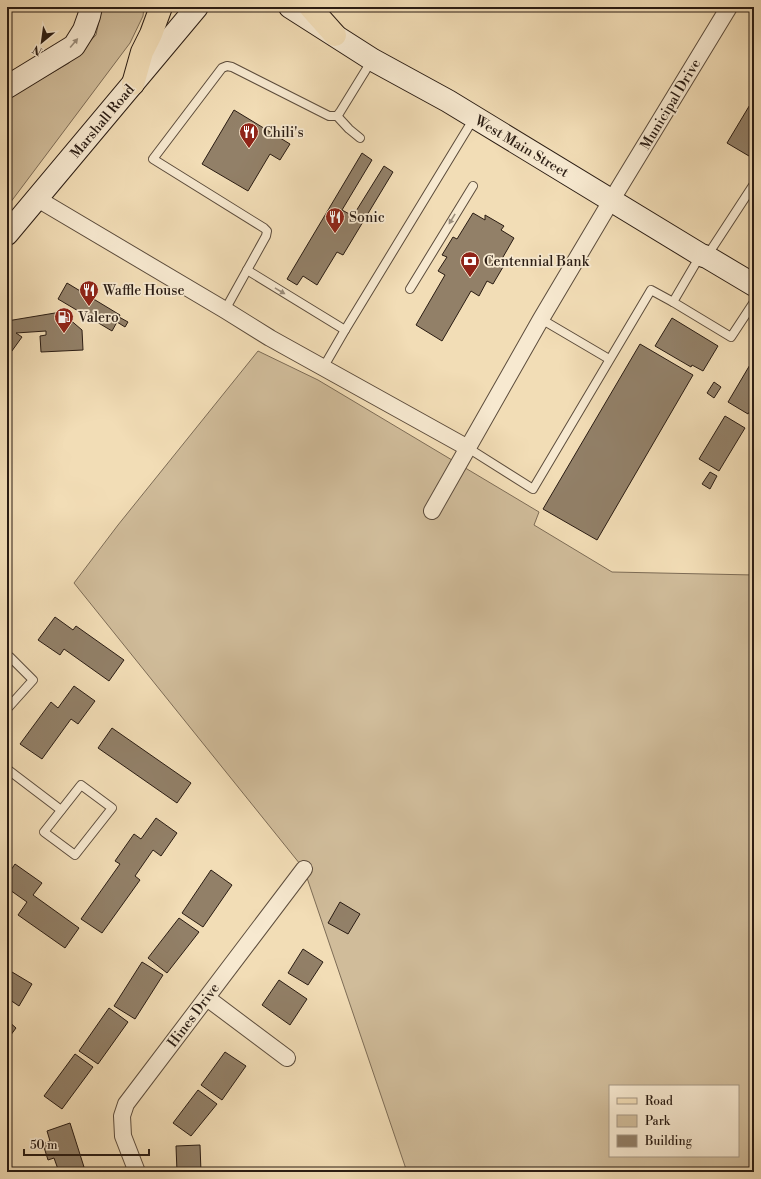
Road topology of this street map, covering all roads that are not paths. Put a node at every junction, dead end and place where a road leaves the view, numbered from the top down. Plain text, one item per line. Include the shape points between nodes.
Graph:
1 (90, 7) edge
2 (160, 7) edge
3 (197, 7) edge
4 (290, 7) edge
5 (310, 7) edge
6 (729, 7) edge
7 (335, 35) junction
8 (373, 60) junction
9 (132, 84) junction
10 (7, 88) edge
11 (337, 116) junction
12 (474, 117) junction
13 (360, 138) dead end
14 (754, 184) edge
15 (473, 186) dead end
16 (36, 198) junction
17 (611, 201) junction
18 (7, 234) edge
19 (704, 256) junction
20 (247, 270) junction
21 (754, 285) edge
22 (410, 289) dead end
23 (673, 302) junction
24 (754, 302) edge
25 (225, 310) junction
26 (542, 319) junction
27 (345, 330) junction
28 (609, 359) junction
29 (323, 368) junction
30 (468, 448) junction
31 (432, 511) dead end
32 (7, 661) edge
33 (7, 709) edge
34 (7, 769) edge
35 (61, 810) junction
36 (304, 869) dead end
37 (207, 998) junction
38 (287, 1058) dead end
39 (138, 1172) edge

10 -> 1 main road via 74,46 84,30
2 - 9 main road
3 - 9 main road, Marshall Road
4 - 7 main road, West Main Street
5 - 7 main road
6 - 17 street, Municipal Drive
7 - 8 main road, West Main Street
8 - 11 lane
8 - 12 main road, West Main Street
9 - 16 main road, Marshall Road
11 - 13 lane
11 - 20 lane via 329,116 227,66 222,68 153,158 264,228 266,236
12 - 17 main road, West Main Street
12 - 27 lane
14 - 19 lane
15 -> 22 lane
16 - 18 main road, Marshall Road
16 - 25 street
17 - 19 main road, West Main Street
17 - 26 street, Municipal Drive
19 - 21 main road, West Main Street
19 - 23 lane
20 - 25 lane
20 -> 27 lane
23 - 24 lane via 731,337
23 - 28 lane via 651,290
25 - 29 street
26 - 28 lane
26 - 30 street, Municipal Drive
27 - 29 lane
28 - 30 lane via 533,489
29 - 30 street
30 - 31 street, Municipal Drive
32 - 33 lane via 10,657 33,680
34 - 35 lane
35 - 35 lane via 44,832 75,855 112,808 81,784
36 - 37 street, Hines Drive
37 - 38 street
37 - 39 street, Hines Drive via 126,1104 122,1116 123,1136

